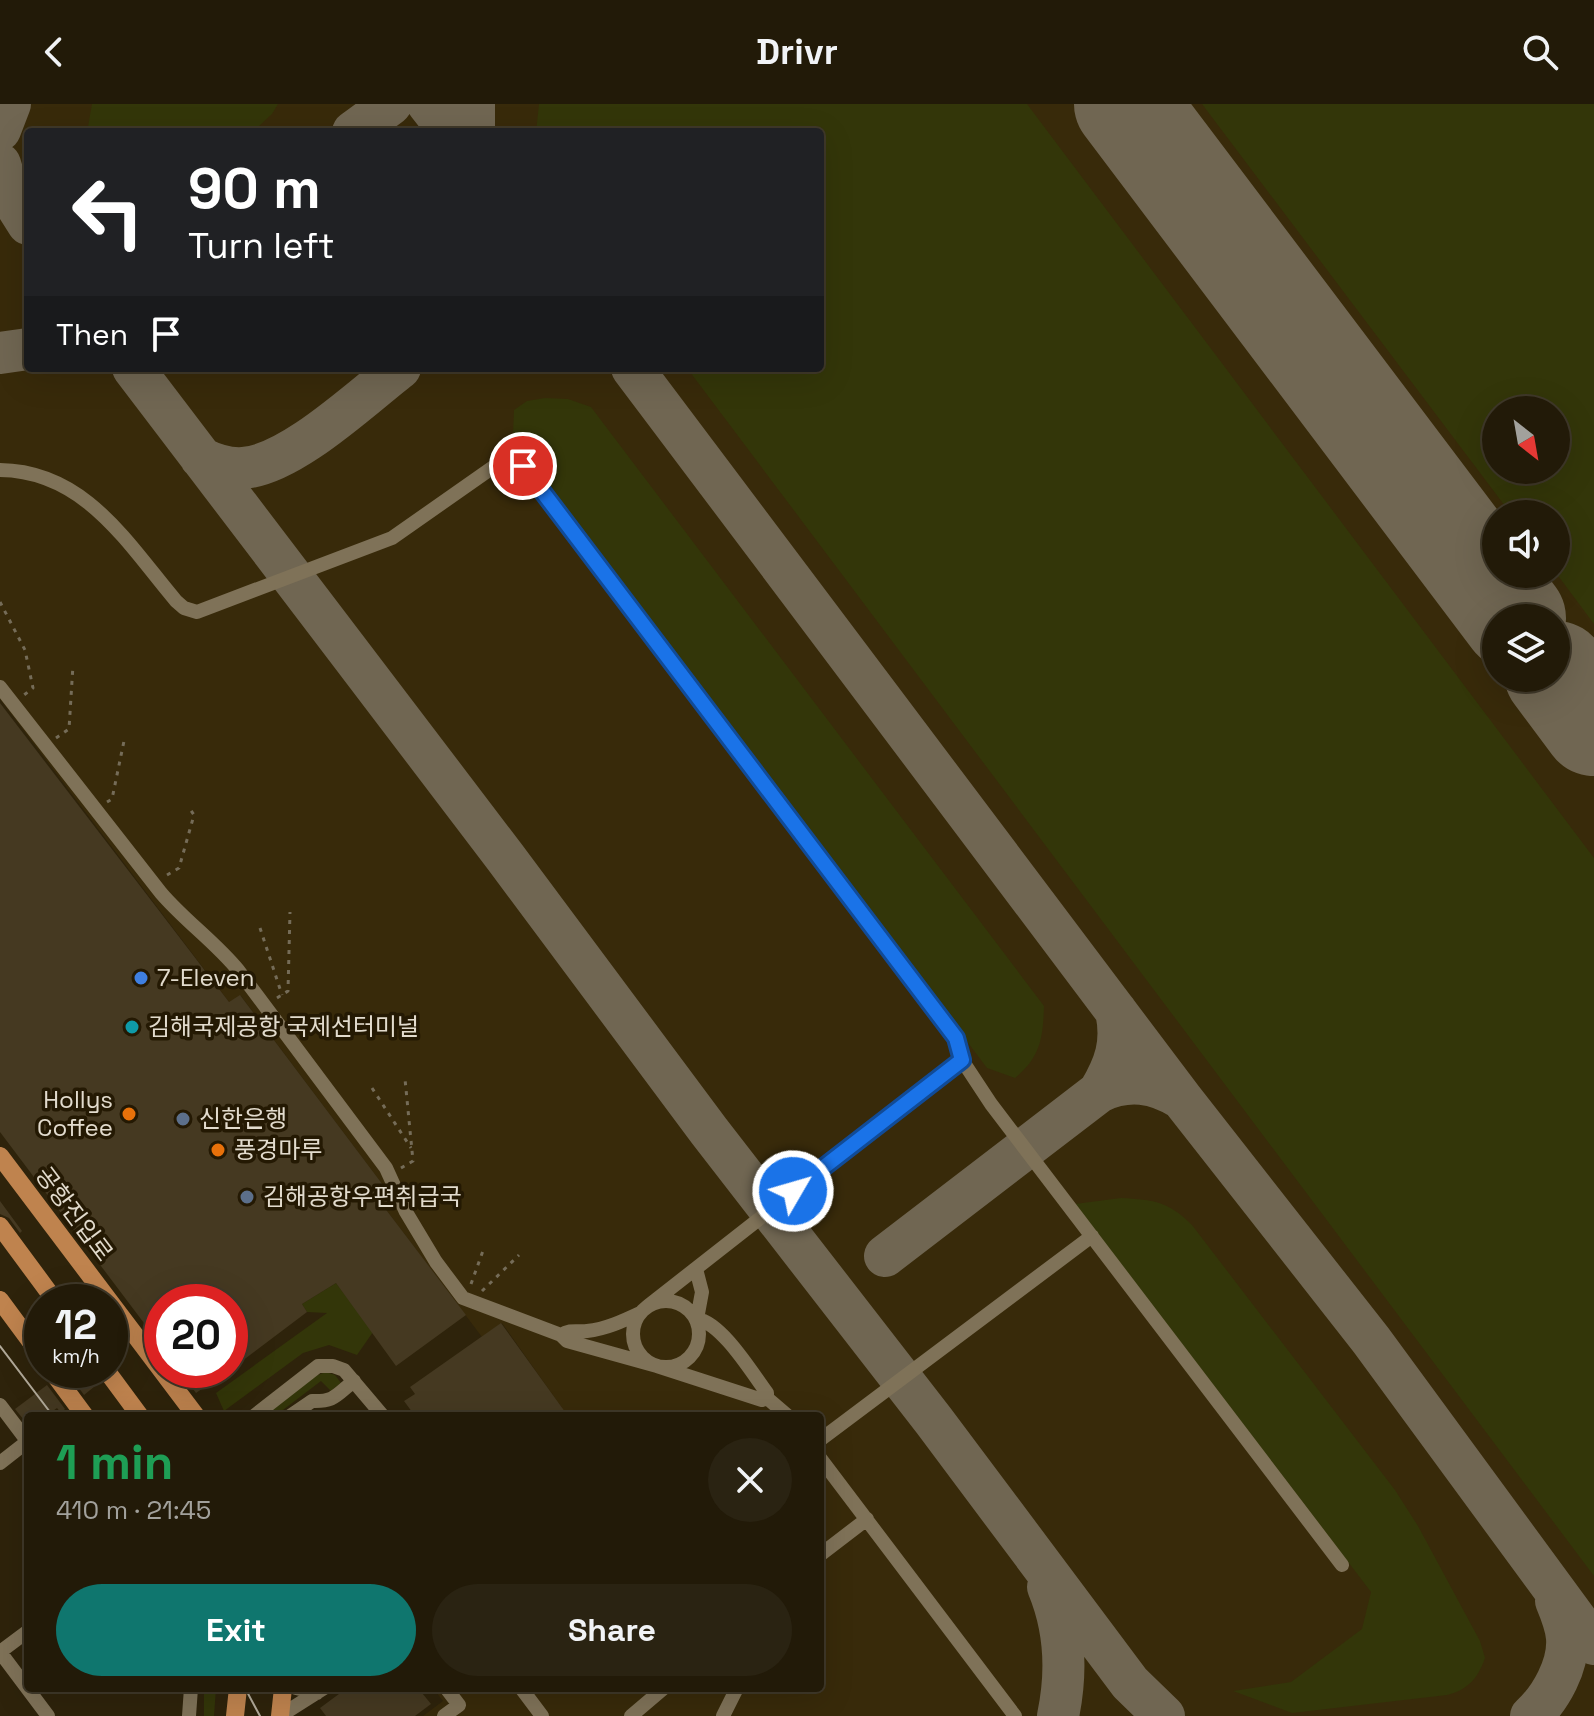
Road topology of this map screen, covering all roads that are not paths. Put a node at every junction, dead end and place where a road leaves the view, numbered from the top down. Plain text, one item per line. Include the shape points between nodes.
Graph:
1 (0, 470) edge
2 (0, 687) edge
3 (962, 1060) junction
4 (0, 1156) edge
5 (0, 1226) edge
6 (1092, 1236) junction
7 (696, 1269) junction
8 (43, 1284) edge
9 (0, 1300) edge
10 (644, 1309) junction
11 (697, 1319) junction
12 (24, 1333) edge
13 (561, 1335) junction
14 (657, 1366) junction
15 (354, 1381) junction
16 (64, 1388) edge
17 (113, 1388) edge
18 (767, 1398) junction
19 (0, 1405) edge
20 (81, 1412) edge
21 (136, 1412) edge
22 (193, 1412) edge
23 (259, 1412) edge
24 (296, 1412) edge
25 (380, 1412) edge
26 (783, 1412) edge
27 (24, 1437) edge
28 (824, 1437) edge
29 (24, 1445) edge
30 (0, 1463) edge
31 (824, 1463) edge
32 (867, 1519) junction
33 (824, 1552) edge
34 (1342, 1565) dead end
35 (24, 1634) edge
36 (0, 1652) edge
37 (24, 1684) edge
38 (30, 1692) edge
39 (191, 1692) edge
40 (238, 1692) edge
41 (283, 1692) edge
42 (317, 1692) edge
43 (449, 1692) edge
44 (524, 1692) edge
45 (659, 1692) edge
46 (735, 1692) edge
47 (48, 1716) edge
48 (189, 1716) edge
49 (235, 1716) edge
50 (280, 1716) edge
51 (444, 1716) edge
52 (542, 1716) edge
53 (631, 1716) edge
54 (723, 1716) edge
55 (1015, 1716) edge

1 - 3 lane via 51,479 81,495 123,535 176,601 197,612 392,538 499,463 523,466 956,1038
2 - 13 lane via 161,893 238,970 386,1168 406,1212 463,1298
3 - 6 lane
3 - 7 lane
4 - 22 main road, 공항진입로
5 - 8 main road
6 - 28 lane
6 - 34 lane
7 - 10 lane
7 - 11 lane via 702,1292
9 - 12 main road
10 - 11 lane via 659,1301 681,1304
10 - 13 lane via 615,1324
10 - 14 lane via 634,1323 634,1345
11 - 14 lane via 699,1342 688,1360 668,1368
11 - 18 lane via 716,1329
13 - 14 lane
14 - 18 lane
15 - 23 lane via 344,1370 318,1366
15 - 24 lane via 329,1401 312,1401
15 - 25 lane
16 - 20 main road
17 - 21 main road
18 - 26 lane
19 - 27 lane
29 - 30 lane
31 - 32 lane
32 - 33 lane
32 - 55 lane
35 - 36 lane
36 - 37 lane
38 - 47 lane
39 - 48 lane
40 - 49 main road
41 - 50 main road
42 - 50 lane
43 - 51 lane via 459,1705
44 - 52 lane
45 - 53 lane
46 - 54 lane

